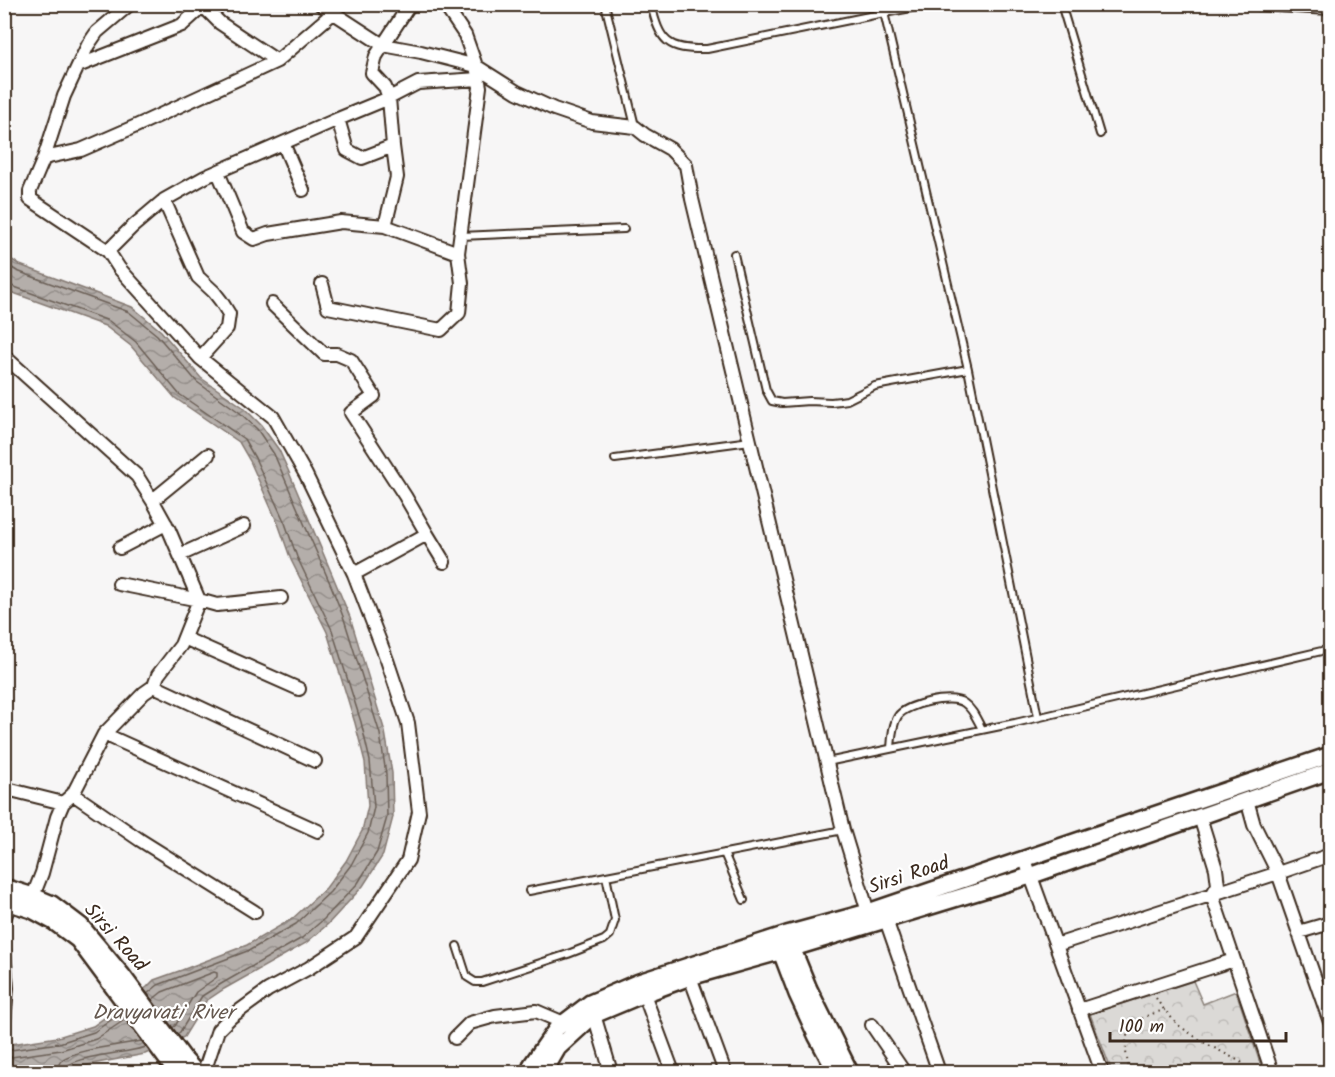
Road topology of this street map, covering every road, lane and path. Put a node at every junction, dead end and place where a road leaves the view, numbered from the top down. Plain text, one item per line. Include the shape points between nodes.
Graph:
1 (130, 4) edge
2 (320, 4) edge
3 (410, 4) edge
4 (444, 4) edge
5 (605, 4) edge
6 (651, 4) edge
7 (882, 4) edge
8 (933, 4) edge
9 (1061, 4) edge
10 (1260, 4) edge
11 (202, 5) edge
12 (1330, 8) edge
13 (333, 13) junction
14 (884, 13) junction
15 (383, 45) junction
16 (276, 61) junction
17 (78, 66) junction
18 (476, 66) junction
19 (478, 79) junction
20 (389, 98) junction
21 (338, 118) junction
22 (635, 127) junction
23 (1100, 134) dead end
24 (283, 143) junction
25 (393, 146) junction
26 (44, 158) junction
27 (218, 172) junction
28 (303, 190) dead end
29 (164, 200) junction
30 (386, 226) junction
31 (624, 229) dead end
32 (460, 237) junction
33 (108, 251) junction
34 (458, 253) junction
35 (734, 254) dead end
36 (322, 284) dead end
37 (272, 304) dead end
38 (4, 356) edge
39 (200, 358) junction
40 (968, 369) junction
41 (750, 441) junction
42 (208, 455) dead end
43 (615, 459) dead end
44 (153, 500) junction
45 (166, 524) junction
46 (244, 526) dead end
47 (427, 534) junction
48 (120, 548) dead end
49 (180, 555) junction
50 (444, 562) dead end
51 (354, 574) junction
52 (119, 585) dead end
53 (281, 598) dead end
54 (199, 600) junction
55 (184, 638) junction
56 (1330, 649) edge
57 (154, 686) junction
58 (299, 689) dead end
59 (1038, 717) junction
60 (982, 729) junction
61 (104, 734) junction
62 (891, 748) junction
63 (1330, 755) edge
64 (315, 761) dead end
65 (827, 762) junction
66 (1330, 771) edge
67 (7, 789) dead end
68 (73, 794) junction
69 (1247, 800) junction
70 (63, 803) junction
71 (1200, 817) junction
72 (843, 830) junction
73 (318, 831) dead end
74 (724, 853) junction
75 (1330, 855) edge
76 (1025, 860) junction
77 (1278, 873) junction
78 (606, 876) junction
79 (1030, 876) junction
80 (529, 891) dead end
81 (8, 895) edge
82 (1212, 895) junction
83 (33, 896) junction
84 (744, 900) dead end
85 (255, 912) dead end
86 (868, 912) junction
87 (4, 920) edge
88 (886, 920) junction
89 (1330, 923) edge
90 (1299, 932) junction
91 (784, 943) junction
92 (1056, 945) junction
93 (457, 946) dead end
94 (4, 951) edge
95 (1234, 960) junction
96 (690, 977) junction
97 (115, 978) junction
98 (1150, 987) junction
99 (644, 994) junction
100 (592, 1009) junction
101 (1079, 1010) junction
102 (1165, 1010) junction
103 (4, 1021) edge
104 (1330, 1022) edge
105 (564, 1023) junction
106 (872, 1025) dead end
107 (455, 1038) dead end
108 (178, 1066) edge
109 (196, 1072) edge
110 (204, 1072) edge
111 (529, 1072) edge
112 (544, 1072) edge
113 (611, 1072) edge
114 (673, 1072) edge
115 (725, 1072) edge
116 (836, 1072) edge
117 (850, 1072) edge
118 (904, 1072) edge
119 (939, 1072) edge
120 (1102, 1072) edge
121 (1130, 1072) edge
122 (1246, 1072) edge
123 (1272, 1072) edge

1 - 17 street via 97,32
2 - 13 street
3 - 15 street
4 - 18 street via 465,35
5 - 22 lane
6 - 14 lane via 663,39 689,50
7 - 14 lane
8 - 14 lane
9 - 23 lane
10 - 12 street
11 - 16 street via 220,23
11 - 17 street via 182,25
13 - 15 street
13 - 16 street
14 - 40 lane
15 - 18 street
15 - 20 street via 372,73
16 - 26 street via 81,150
17 - 26 street
18 - 19 street
18 - 22 street via 554,109 592,122
19 - 20 street via 418,82
19 - 32 street
20 - 21 street
20 - 25 street
21 - 24 street
21 - 25 street via 347,150 362,158
22 - 41 street via 670,149 686,165
24 - 27 street
24 - 28 street
25 - 30 street via 397,177
26 - 33 street via 30,199
27 - 29 street
27 - 30 street via 243,232 254,238 341,222
29 - 33 street
29 - 39 street via 198,277 229,314 227,328
30 - 34 street
31 - 32 lane
32 - 34 street
33 - 39 street
34 - 36 street via 462,283 459,313 441,330 328,307
35 - 40 lane via 766,390 772,401 847,400 875,386
37 - 47 street via 324,354 351,360 374,396 351,413
38 - 44 street via 137,476
39 - 51 street via 273,417
40 - 59 lane
41 - 43 lane
41 - 65 street
42 - 44 street
44 - 45 street
45 - 48 street
45 - 49 street
46 - 49 street
47 - 50 street
47 - 51 street
49 - 54 street
51 - 110 street via 408,723 419,812 408,860 356,937 268,990 218,1030
52 - 54 street
53 - 54 street via 217,605
54 - 55 street
55 - 57 street
55 - 58 street
56 - 59 lane
57 - 61 street
57 - 64 street
59 - 60 lane
60 - 62 lane
60 - 62 lane via 974,713 957,699 928,703 909,708 896,718
61 - 68 street
61 - 73 street
62 - 65 lane
63 - 76 street, Sirsi Road
65 - 72 street
66 - 69 street, Sirsi Road
67 - 70 street
68 - 70 street
68 - 85 street
69 - 71 street, Sirsi Road
69 - 77 street via 1254,825
70 - 83 street
71 - 79 street, Sirsi Road
71 - 82 street via 1216,869 1218,885
72 - 74 lane
72 - 86 street
74 - 78 lane
74 - 84 lane
75 - 77 street
76 - 79 street
76 - 86 street, Sirsi Road
77 - 82 street
77 - 90 street
78 - 80 lane
78 - 93 lane via 615,920 604,940 482,982 467,977
79 - 88 street, Sirsi Road
79 - 92 street
81 - 83 street, Sirsi Road
81 - 87 street
81 - 97 street, Sirsi Road via 78,940
82 - 92 street
82 - 95 street
83 - 97 street, Sirsi Road via 52,904 81,926
86 - 91 street, Sirsi Road
88 - 91 street, Sirsi Road
88 - 119 street
89 - 90 street
90 - 104 street
91 - 96 street, Sirsi Road
91 - 100 street, Sirsi Road via 639,982
91 - 116 street via 797,994
91 - 117 street
92 - 101 street
94 - 103 street
95 - 98 street
95 - 123 street
96 - 99 street, Sirsi Road
96 - 115 street
97 - 108 street, Sirsi Road
98 - 101 street
98 - 102 path
99 - 100 street, Sirsi Road
99 - 114 street
100 - 105 street, Sirsi Road
100 - 112 street, Sirsi Road via 558,1048
100 - 113 street
101 - 120 street
102 - 121 path via 1136,1021 1127,1034 1125,1055
102 - 122 path via 1194,1037 1241,1062
105 - 107 street via 536,1011 495,1016 470,1023
105 - 111 street, Sirsi Road
106 - 118 street
108 - 109 street, Sirsi Road

